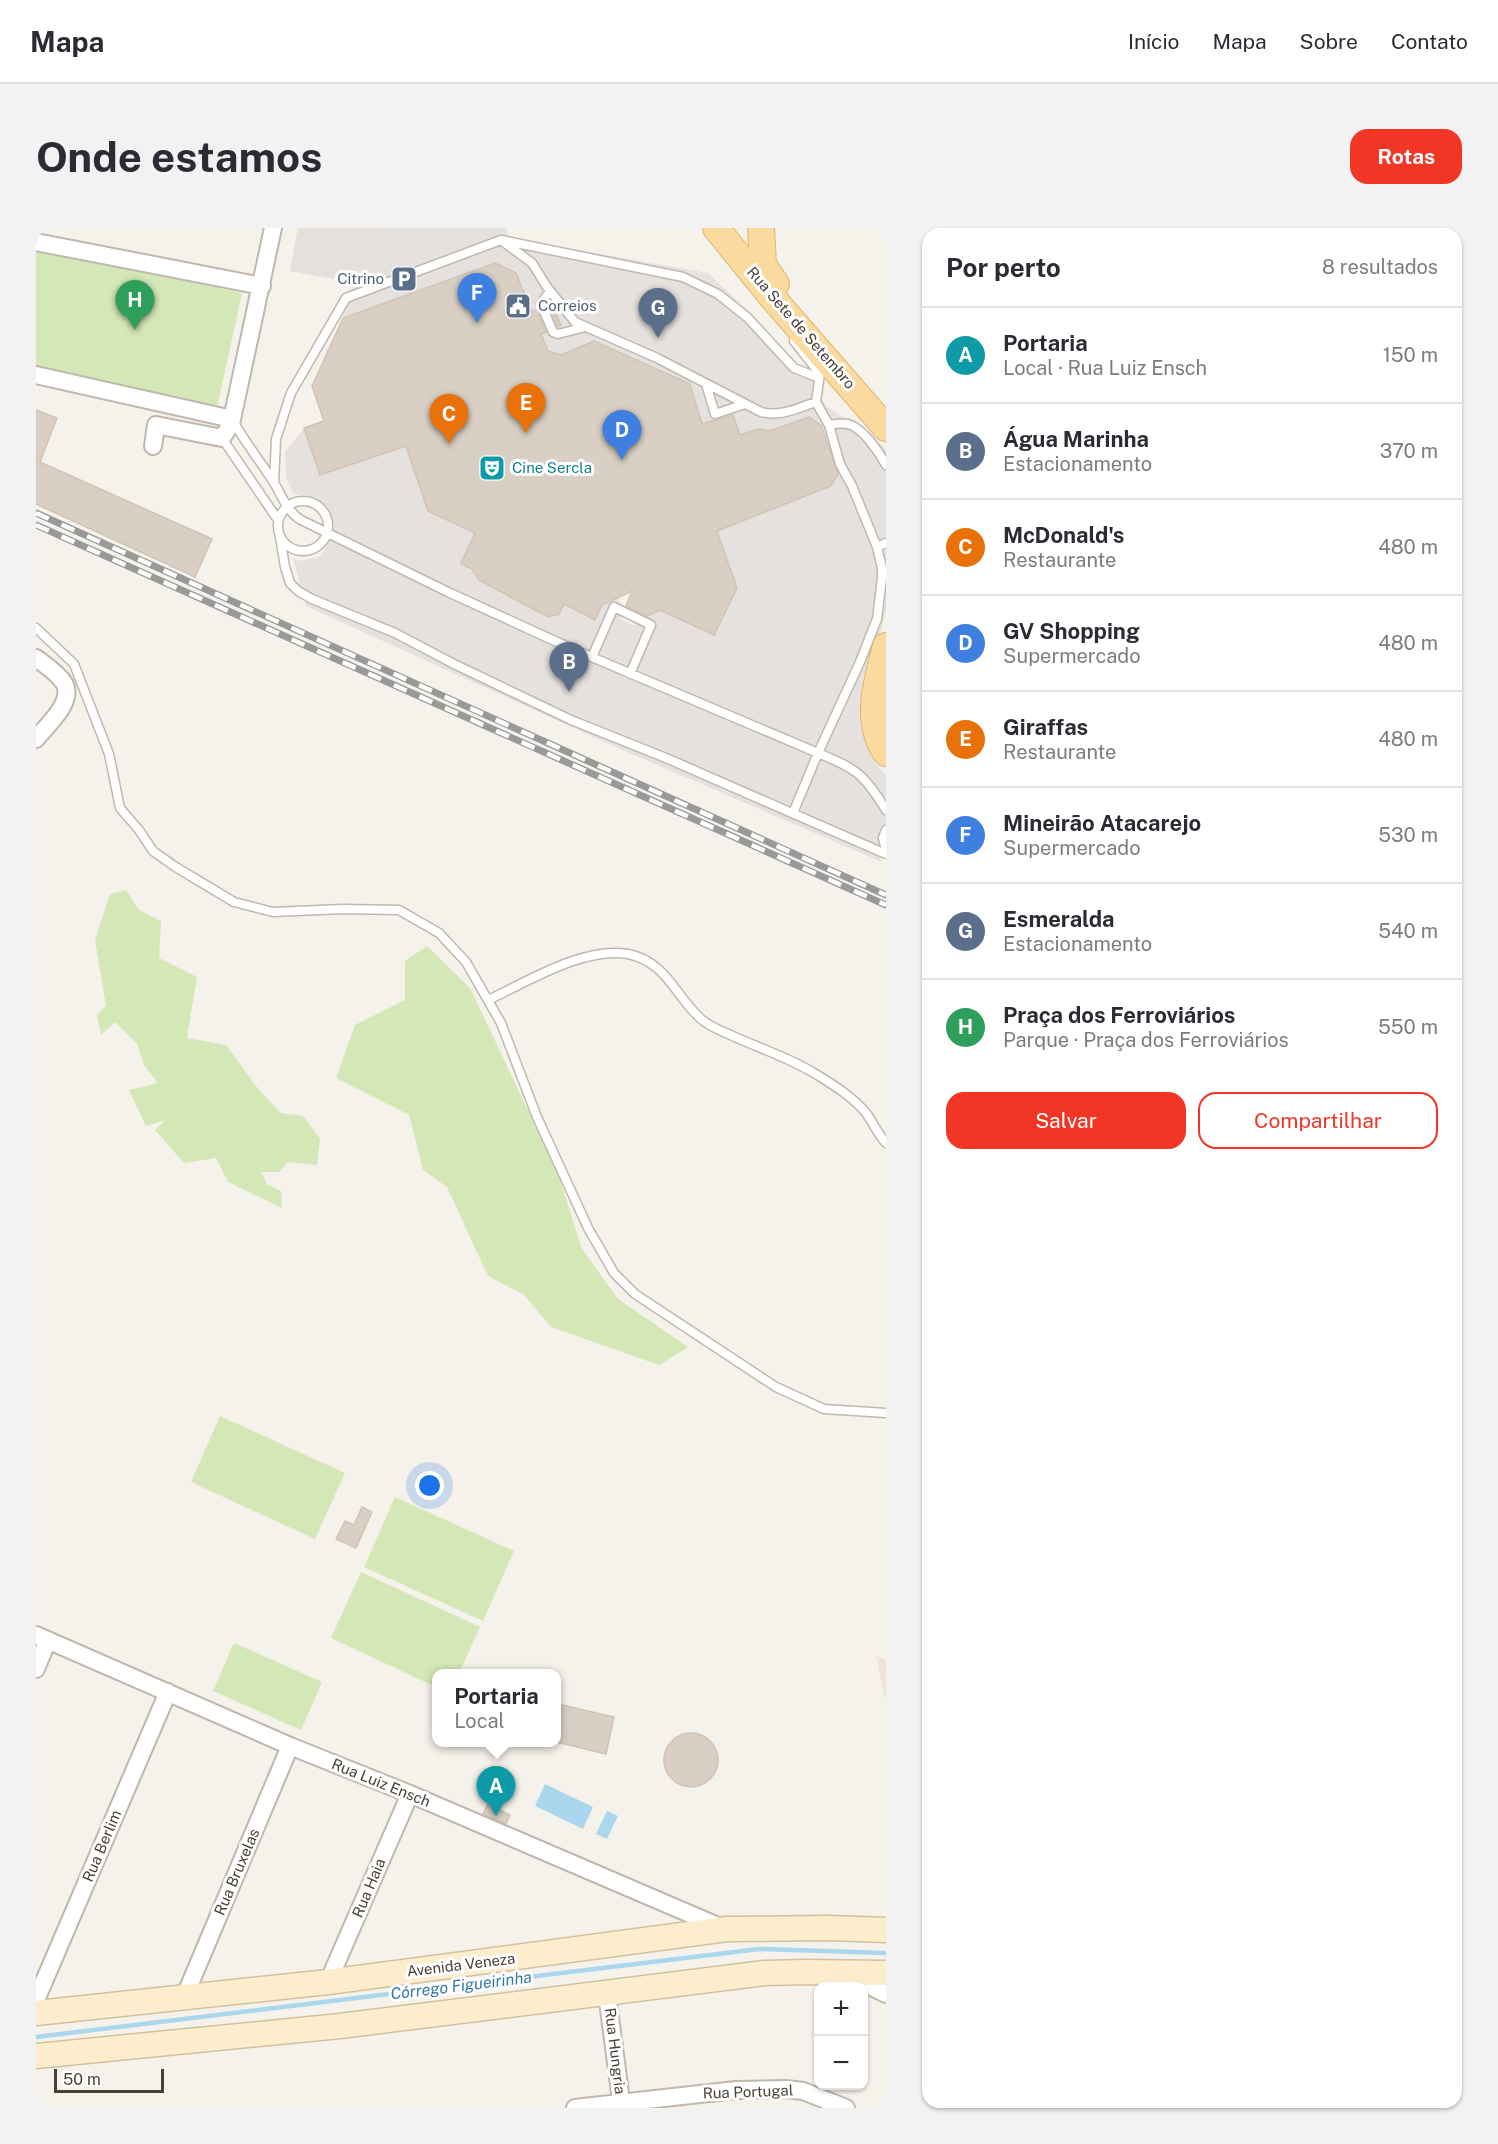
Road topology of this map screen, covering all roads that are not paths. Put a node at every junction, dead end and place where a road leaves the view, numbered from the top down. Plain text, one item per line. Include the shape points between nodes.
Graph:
1 (273, 228) edge
2 (761, 228) edge
3 (716, 229) edge
4 (501, 240) junction
5 (36, 242) edge
6 (262, 286) junction
7 (550, 291) junction
8 (773, 296) junction
9 (585, 327) junction
10 (787, 331) dead end
11 (36, 375) edge
12 (819, 378) junction
13 (706, 384) junction
14 (816, 402) junction
15 (886, 403) edge
16 (745, 404) junction
17 (232, 420) junction
18 (829, 424) junction
19 (886, 428) edge
20 (222, 438) junction
21 (153, 446) dead end
22 (886, 465) edge
23 (274, 483) junction
24 (286, 507) junction
25 (278, 520) junction
26 (327, 535) junction
27 (280, 537) junction
28 (886, 543) edge
29 (877, 547) junction
30 (36, 628) edge
31 (886, 646) edge
32 (592, 657) junction
33 (36, 658) edge
34 (630, 674) junction
35 (36, 740) edge
36 (818, 753) junction
37 (886, 753) edge
38 (886, 810) edge
39 (793, 813) junction
40 (886, 830) edge
41 (886, 852) edge
42 (488, 1000) junction
43 (886, 1143) edge
44 (886, 1413) edge
45 (42, 1638) edge
46 (36, 1669) edge
47 (168, 1692) junction
48 (290, 1746) junction
49 (410, 1794) junction
50 (726, 1929) junction
51 (886, 1930) edge
52 (842, 1972) junction
53 (886, 1973) edge
54 (328, 1982) junction
55 (607, 1994) junction
56 (886, 1994) edge
57 (184, 1998) junction
58 (36, 2000) edge
59 (36, 2013) edge
60 (36, 2056) edge
61 (622, 2105) edge
62 (575, 2108) edge
63 (846, 2108) edge

1 - 6 street
2 - 8 main road, Rua Sete de Setembro via 763,266
3 - 8 lane
3 - 19 main road, Rua Sete de Setembro
4 - 7 lane via 532,263
4 - 12 lane via 683,277 718,294 747,317 794,368
4 - 23 lane via 346,298 291,393 276,439
5 - 6 street
6 - 17 street
7 - 9 lane via 574,322
7 - 9 lane via 541,304 553,332
8 - 15 main road, Rua Sete de Setembro
9 - 13 lane
10 - 12 lane via 820,374
11 - 17 street
12 - 14 lane
13 - 16 lane
13 - 16 lane via 715,414
14 - 16 lane via 774,414
14 - 18 lane
17 - 20 street
17 - 23 lane
18 - 22 lane via 855,427 879,451
18 - 29 lane via 840,464
20 - 21 street via 156,425
20 - 25 lane
23 - 24 lane
24 - 25 lane
24 - 26 lane via 295,517
24 - 26 lane via 300,501 314,503 328,520
25 - 27 lane
26 - 27 lane via 317,548 300,552
26 - 32 lane
27 - 39 lane via 290,583 312,599 395,633 571,720
28 - 29 lane
29 - 36 lane via 882,568 877,619
30 - 42 lane via 74,664 109,754 120,808 153,851 234,902 273,912 399,910 440,933 466,962
31 - 37 main road via 873,701 873,721
32 - 34 lane
32 - 34 lane via 614,607 651,624
33 - 35 street via 65,684 66,697
34 - 36 lane
36 - 38 lane via 869,782
36 - 39 lane
39 - 41 lane
40 - 41 lane
42 - 43 lane via 572,961 601,953 628,954 650,962 701,1019 715,1028 792,1062 843,1092 865,1112
42 - 44 lane via 501,1023 537,1117 614,1273 635,1294 776,1387 824,1409
45 - 46 street
45 - 47 street, Rua Luiz Ensch
47 - 48 street, Rua Luiz Ensch
47 - 58 street, Rua Berlim
48 - 49 street, Rua Luiz Ensch
48 - 57 street, Rua Bruxelas
49 - 50 street, Rua Luiz Ensch
49 - 54 street, Rua Haia
50 - 51 main road, Avenida Veneza
50 - 54 main road, Avenida Veneza
52 - 53 main road
52 - 55 main road via 765,1973
52 - 56 street
54 - 57 main road, Avenida Veneza
55 - 60 main road
55 - 61 street, Rua Hungria
57 - 59 main road, Avenida Veneza
61 - 62 street, Rua Portugal
61 - 63 street, Rua Portugal via 736,2090 786,2089 803,2091

